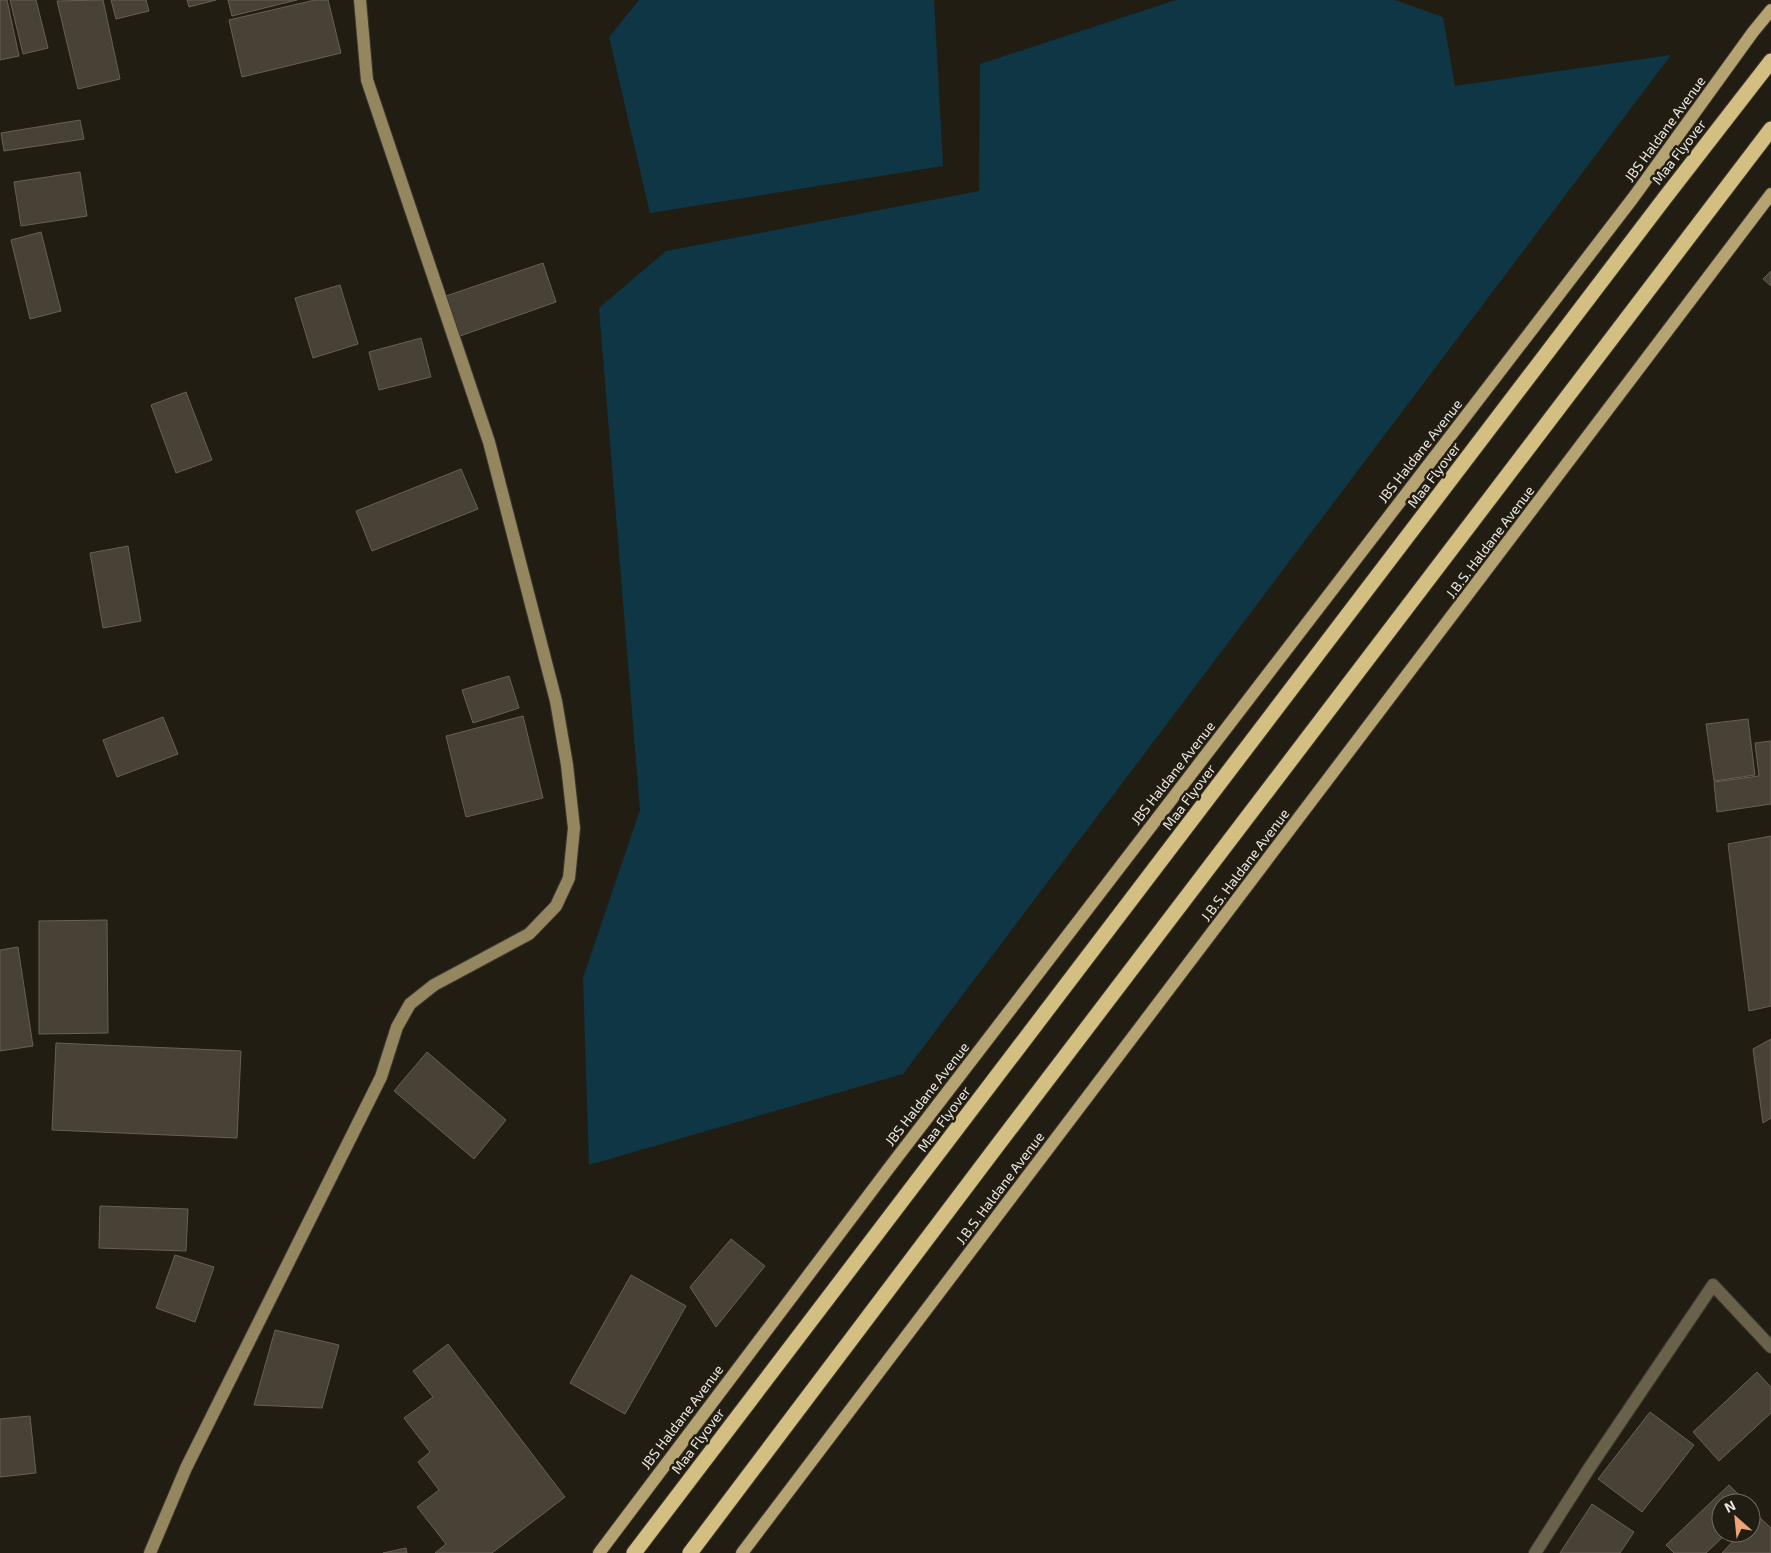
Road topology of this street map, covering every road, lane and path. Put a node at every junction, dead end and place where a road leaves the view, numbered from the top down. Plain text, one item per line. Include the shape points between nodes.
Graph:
1 (360, 0) edge
2 (1771, 10) edge
3 (1771, 61) edge
4 (1771, 129) edge
5 (1771, 194) edge
6 (1771, 1347) edge
7 (150, 1553) edge
8 (598, 1553) edge
9 (634, 1553) edge
10 (690, 1553) edge
11 (742, 1553) edge
12 (1535, 1553) edge

1 - 7 street via 367,80 489,442 556,701 574,828 569,878 556,906 529,934 434,985 410,1004 396,1026 381,1077 186,1468
2 - 8 main road, JBS Haldane Avenue via 1634,198 901,1152
3 - 9 highway, Maa Flyover
4 - 10 highway
5 - 11 main road, J.B.S. Haldane Avenue
6 - 12 street via 1713,1285

